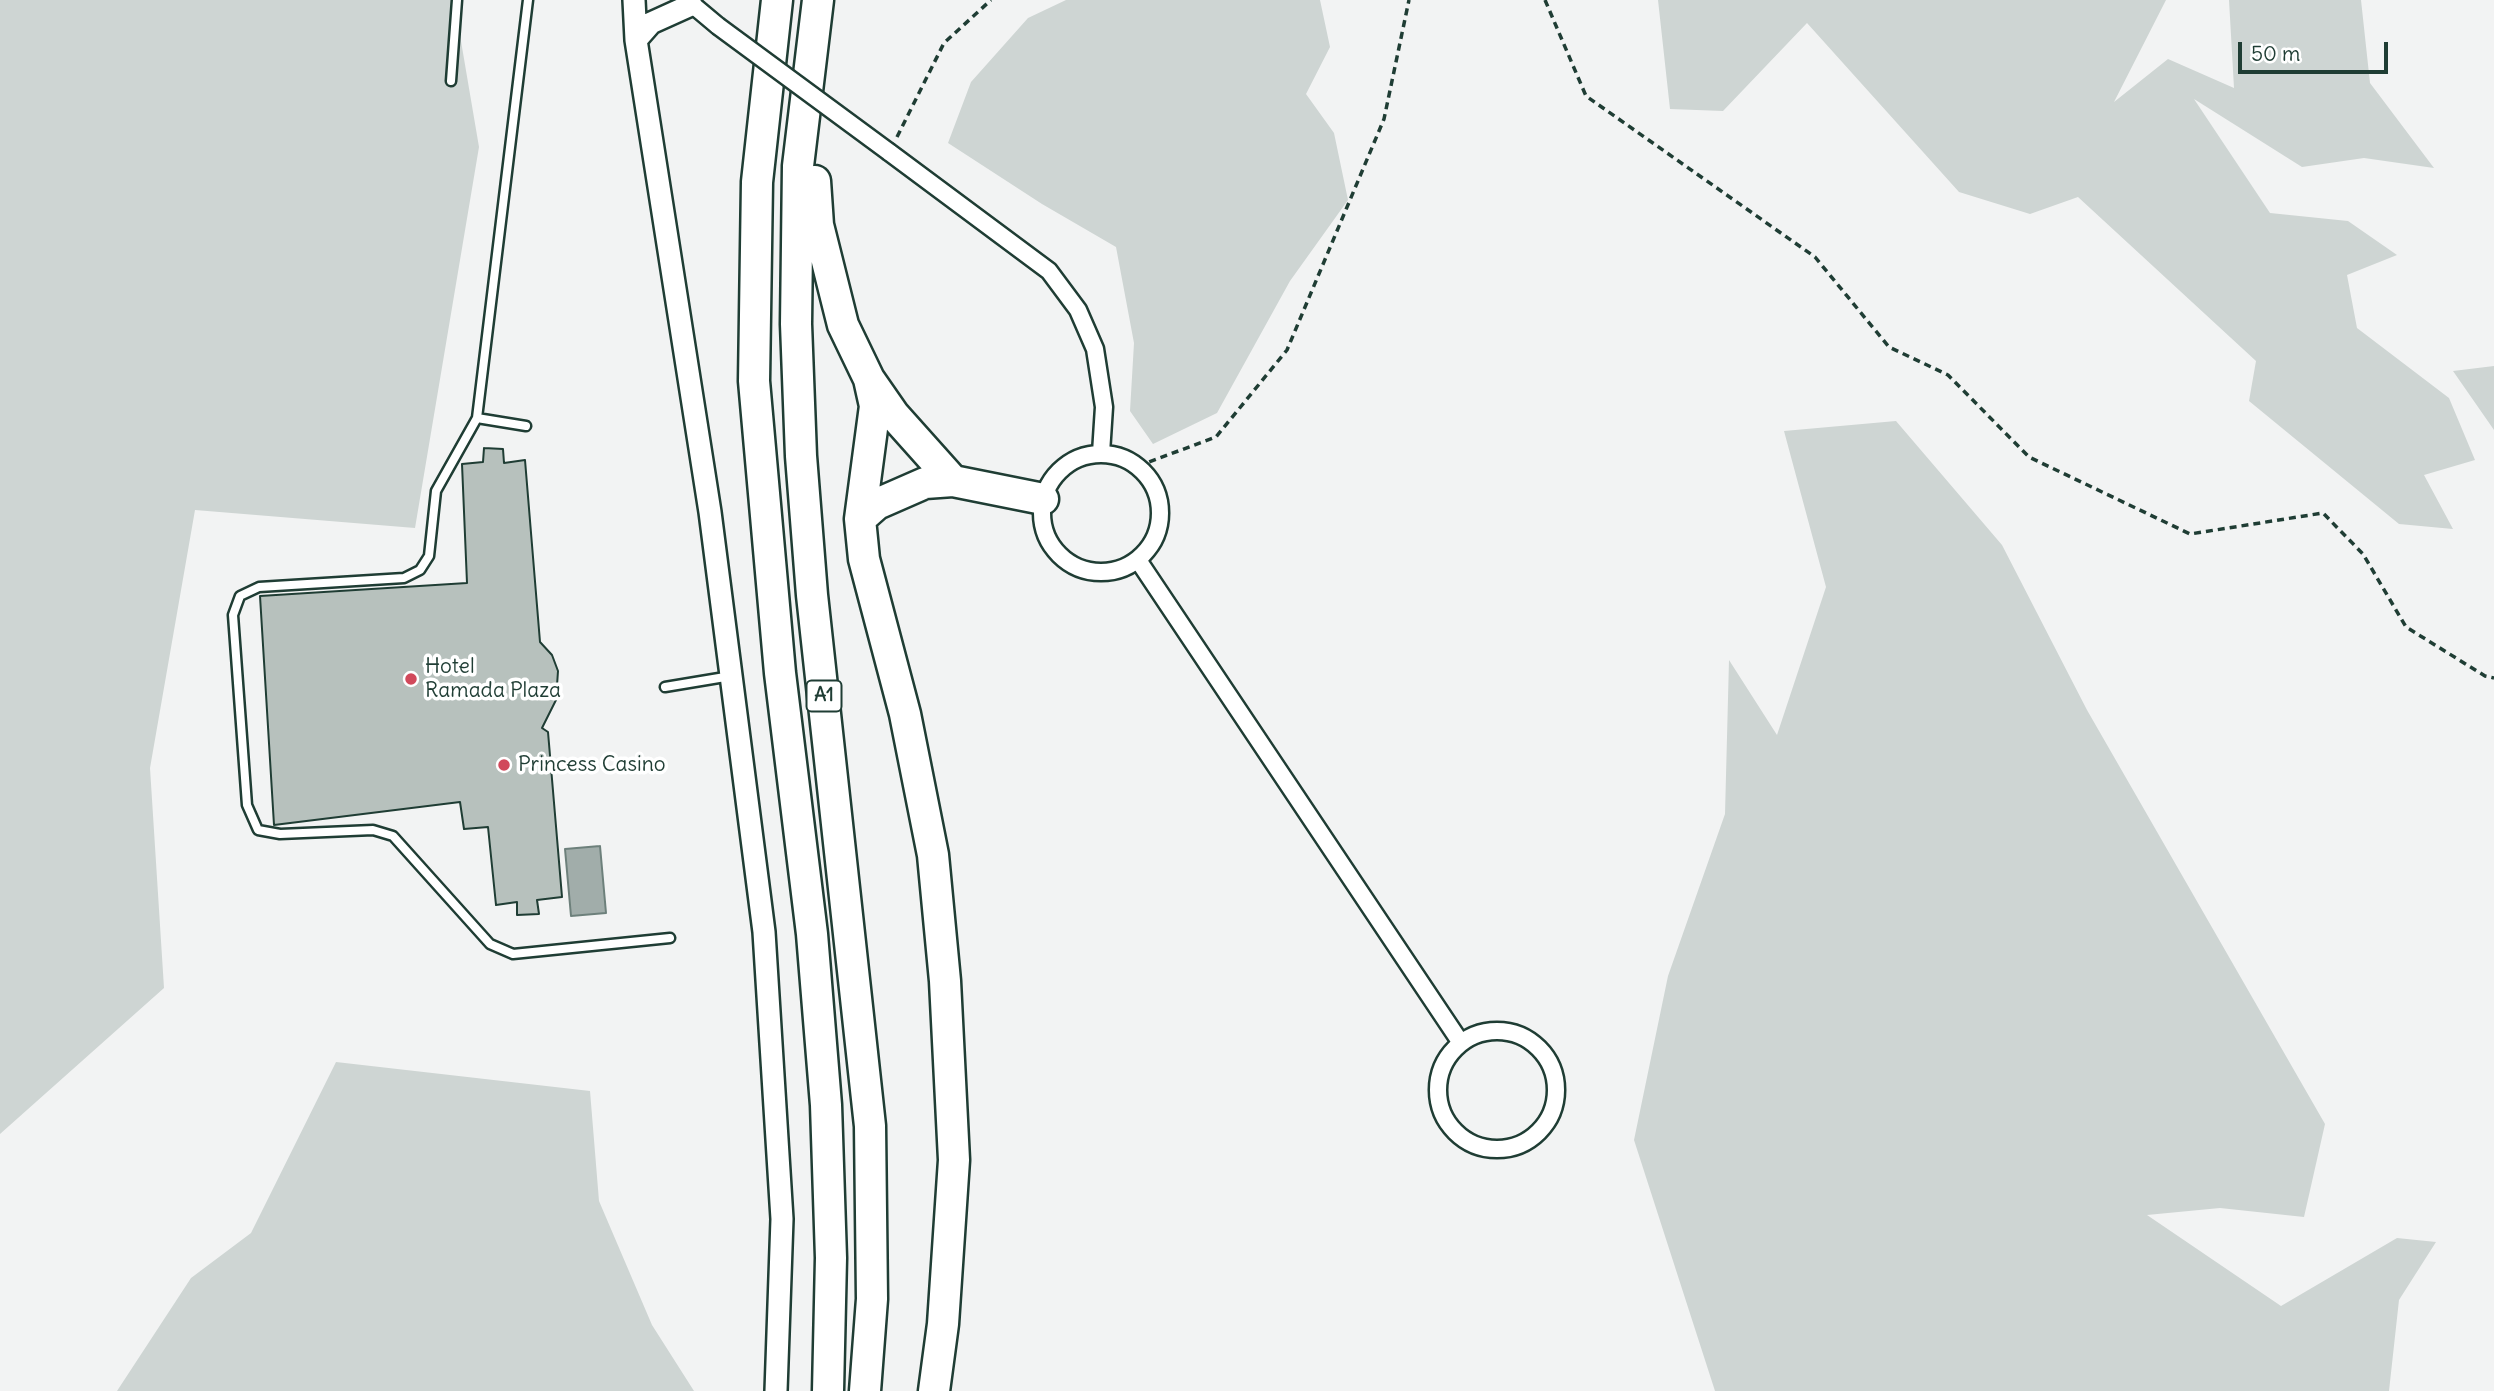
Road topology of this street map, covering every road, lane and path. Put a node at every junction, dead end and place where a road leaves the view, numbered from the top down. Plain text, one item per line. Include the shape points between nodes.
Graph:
1 (457, 0) edge
2 (528, 0) edge
3 (634, 0) edge
4 (818, 0) edge
5 (828, 0) edge
6 (991, 0) edge
7 (1409, 0) edge
8 (1545, 0) edge
9 (689, 2) edge
10 (776, 3) edge
11 (636, 40) junction
12 (451, 81) dead end
13 (889, 152) junction
14 (869, 379) junction
15 (477, 418) junction
16 (526, 426) dead end
17 (1101, 453) junction
18 (1138, 466) junction
19 (953, 481) junction
20 (1043, 499) junction
21 (860, 519) junction
22 (1138, 560) junction
23 (730, 676) junction
24 (2494, 678) edge
25 (665, 687) dead end
26 (670, 938) dead end
27 (1461, 1042) junction
28 (776, 1391) edge
29 (828, 1391) edge
30 (865, 1391) edge
31 (934, 1391) edge

1 - 12 lane
2 - 15 lane
3 - 11 street
4 - 30 highway, A1 via 798,166 796,324 812,594 870,1126 872,1299
5 - 14 highway via 813,158 818,225 843,325
6 - 13 path via 944,43
7 - 18 path via 1384,119 1287,350 1216,437
8 - 24 path via 1586,96 1815,257 1889,347 1948,375 2029,457 2190,534 2323,513 2363,554 2406,627
9 - 11 street via 651,23
9 - 13 street, bridge
10 - 29 highway, A1 via 757,183 754,381 826,1105 831,1258
11 - 23 street via 710,512
13 - 17 street via 1049,271 1078,310 1095,349 1104,407
14 - 19 highway via 894,415
14 - 21 highway via 875,406
15 - 16 lane
15 - 26 lane via 436,491 429,556 420,570 404,578 259,587 240,596 233,615 247,805 258,830 280,834 373,830 393,836 490,944 513,954
17 - 18 street via 1121,456
17 - 20 street via 1064,466
18 - 22 street via 1154,487 1161,513 1158,531
19 - 20 highway
19 - 21 highway via 925,483 897,493
20 - 22 street via 1046,535 1069,563 1104,573
21 - 31 highway via 864,559 905,713 933,855 945,981 954,1160
22 - 27 street
23 - 25 lane
23 - 28 street via 764,932 782,1219
27 - 27 street via 1448,1056 1439,1082 1441,1110 1450,1126 1480,1147 1508,1148 1533,1137 1547,1122 1555,1103 1556,1082 1550,1063 1537,1046 1500,1030

